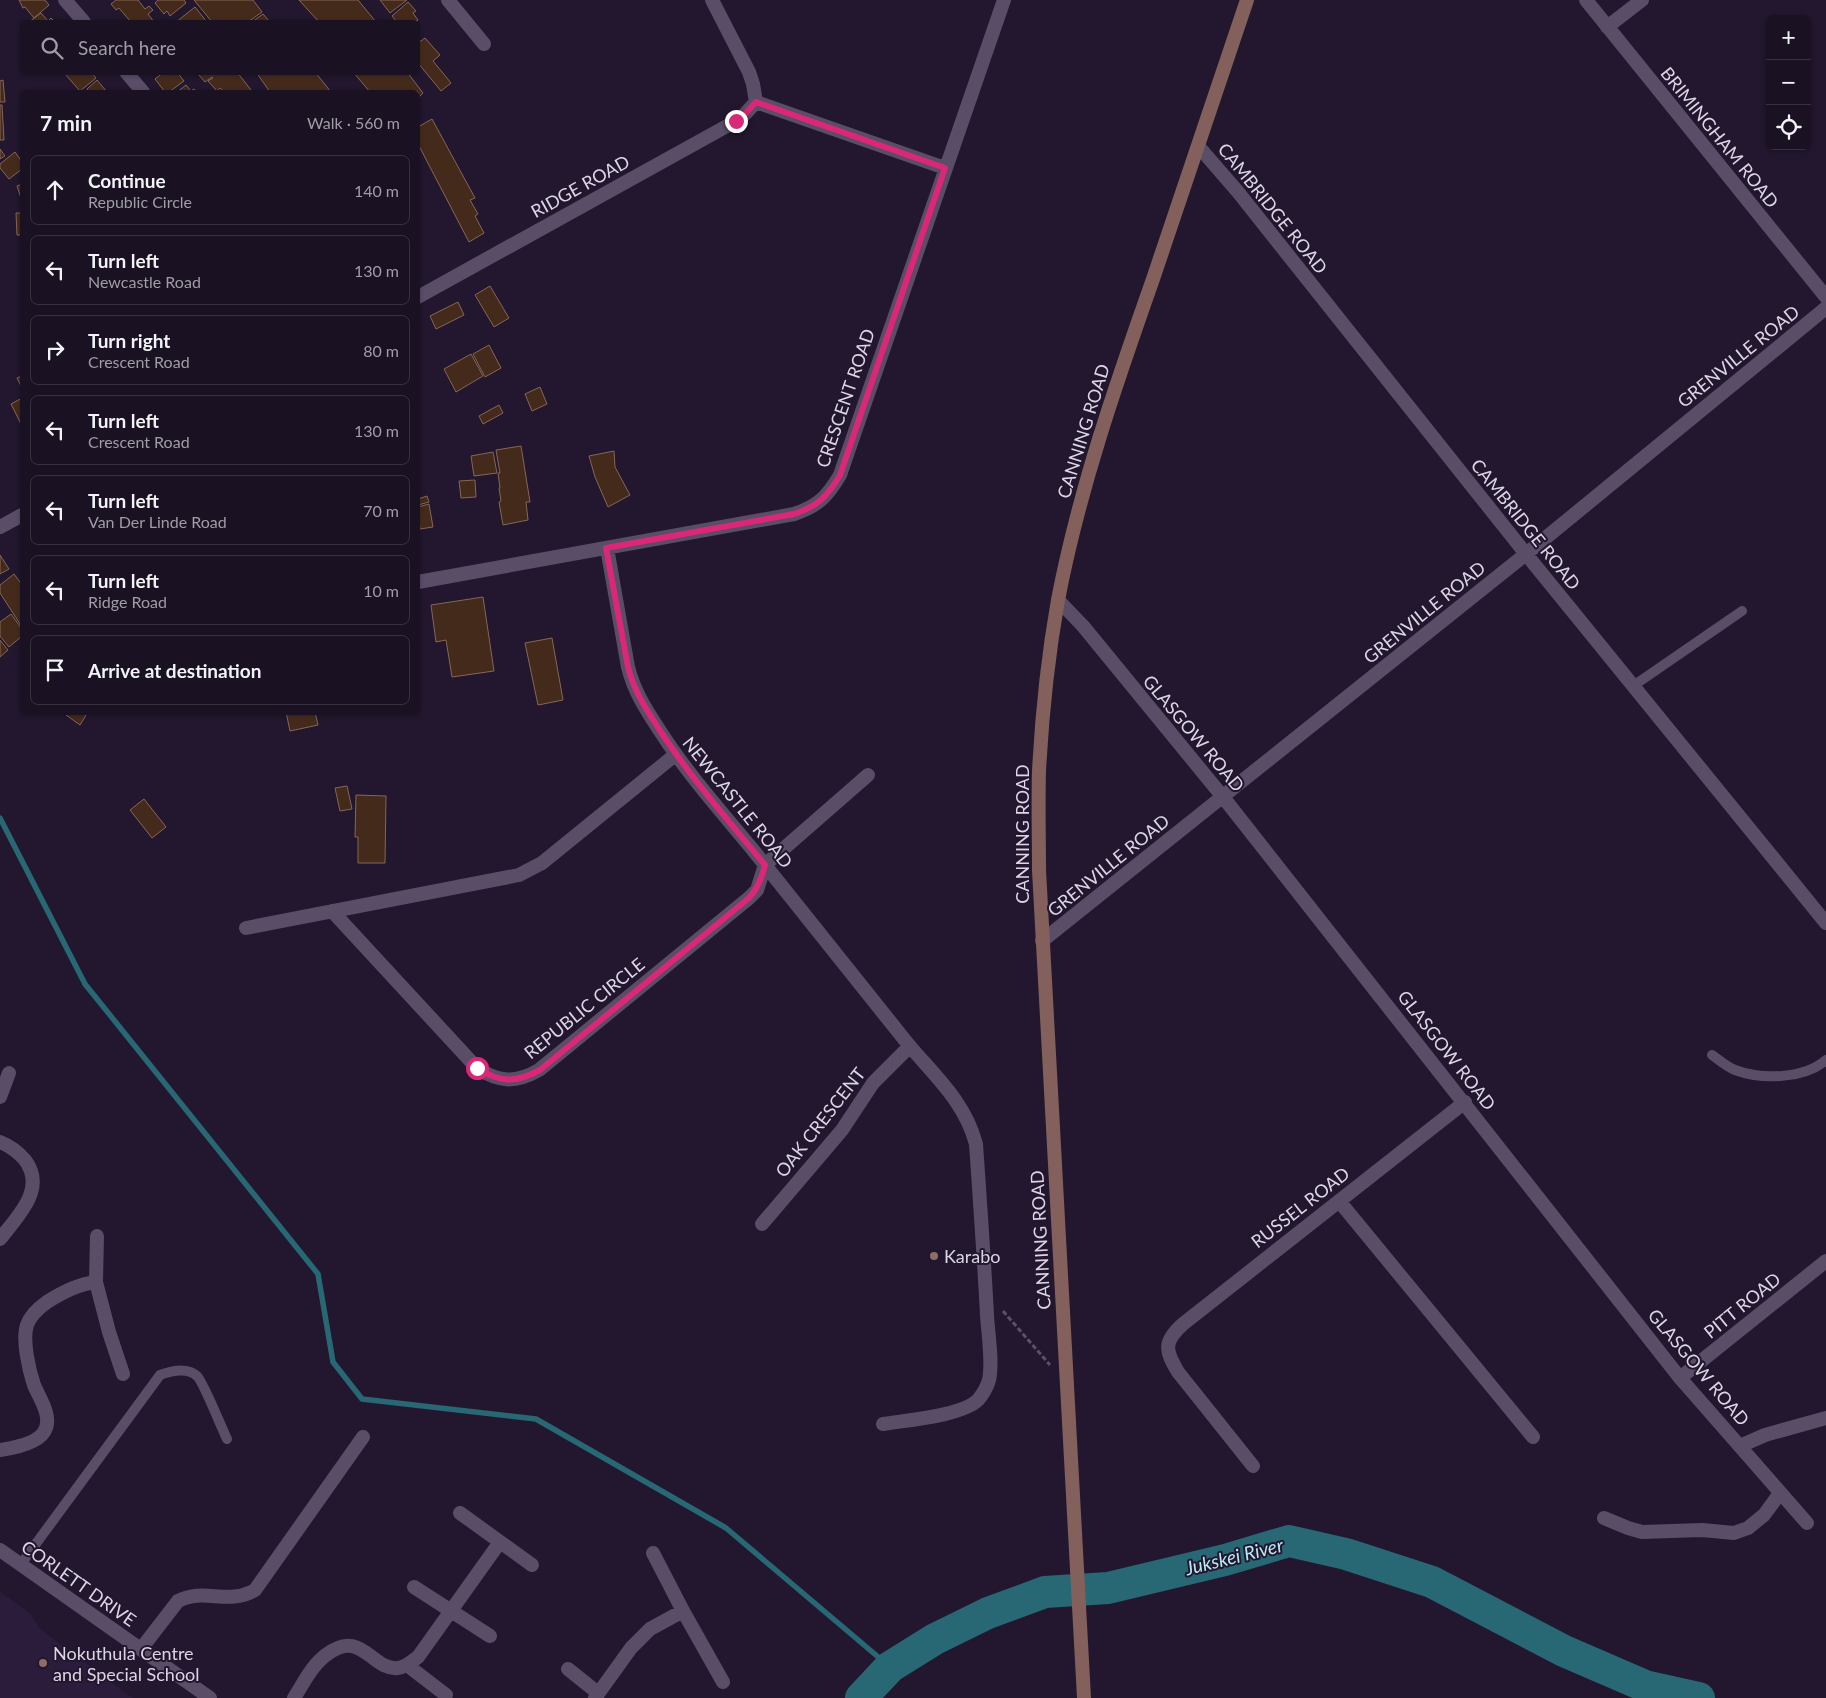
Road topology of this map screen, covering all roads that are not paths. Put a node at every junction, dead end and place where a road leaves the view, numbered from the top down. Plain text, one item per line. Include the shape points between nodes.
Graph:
1 (65, 0) edge
2 (448, 0) edge
3 (712, 0) edge
4 (1004, 0) edge
5 (1247, 0) edge
6 (1586, 0) edge
7 (1642, 0) edge
8 (82, 20) edge
9 (1607, 27) junction
10 (484, 44) dead end
11 (129, 75) edge
12 (141, 90) edge
13 (756, 102) junction
14 (1199, 147) junction
15 (945, 168) junction
16 (420, 296) edge
17 (1826, 297) edge
18 (1826, 308) edge
19 (20, 516) edge
20 (0, 527) edge
21 (606, 548) junction
22 (1526, 554) junction
23 (420, 582) edge
24 (1058, 600) junction
25 (1742, 611) dead end
26 (1633, 686) junction
27 (675, 755) junction
28 (868, 775) dead end
29 (1223, 797) junction
30 (765, 865) junction
31 (332, 911) junction
32 (1826, 923) edge
33 (246, 928) dead end
34 (1042, 941) junction
35 (910, 1046) junction
36 (1712, 1055) dead end
37 (1826, 1060) edge
38 (9, 1073) dead end
39 (0, 1097) edge
40 (1465, 1102) junction
41 (0, 1142) edge
42 (1339, 1201) junction
43 (762, 1224) dead end
44 (97, 1236) dead end
45 (0, 1239) edge
46 (1826, 1262) edge
47 (96, 1282) junction
48 (123, 1374) dead end
49 (1680, 1378) junction
50 (1826, 1418) edge
51 (883, 1424) dead end
52 (363, 1437) dead end
53 (1532, 1438) dead end
54 (227, 1440) dead end
55 (1740, 1446) junction
56 (0, 1450) edge
57 (1254, 1466) dead end
58 (1780, 1493) junction
59 (460, 1513) dead end
60 (1604, 1518) dead end
61 (1807, 1523) dead end
62 (500, 1542) junction
63 (0, 1550) edge
64 (654, 1553) dead end
65 (20, 1564) junction
66 (532, 1565) dead end
67 (414, 1587) dead end
68 (451, 1610) junction
69 (683, 1611) junction
70 (490, 1636) dead end
71 (141, 1649) junction
72 (407, 1664) junction
73 (568, 1669) dead end
74 (723, 1682) dead end
75 (446, 1695) dead end
76 (597, 1696) edge
77 (210, 1698) edge
78 (294, 1698) edge
79 (1084, 1698) edge

1 - 8 street
2 - 10 street
3 - 13 street via 749,72
4 - 15 street, CRESCENT ROAD
5 - 14 main road, CANNING ROAD
6 - 9 street, BRIMINGHAM ROAD
7 - 9 street
9 - 17 street, BRIMINGHAM ROAD
11 - 12 street
13 - 15 street
13 - 16 street, RIDGE ROAD via 736,121
14 - 22 street, CAMBRIDGE ROAD
14 - 24 main road, CANNING ROAD via 1089,470
15 - 21 street, CRESCENT ROAD via 840,475 826,496 817,504 794,514
18 - 22 street, GRENVILLE ROAD
19 - 20 street
21 - 23 street, CRESCENT ROAD
21 - 27 street, NEWCASTLE ROAD via 632,684
22 - 26 street, CAMBRIDGE ROAD
22 - 29 street, GRENVILLE ROAD
24 - 29 street, GLASGOW ROAD
24 - 34 main road, CANNING ROAD via 1039,772
25 - 26 lane
26 - 32 street, CAMBRIDGE ROAD
27 - 30 street, NEWCASTLE ROAD
27 - 31 street via 531,870 506,878
28 - 30 street
29 - 34 street, GRENVILLE ROAD
29 - 40 street, GLASGOW ROAD
30 - 31 street, REPUBLIC CIRCLE via 757,890 749,898 540,1070 518,1079 498,1079 477,1068
30 - 35 street, NEWCASTLE ROAD
31 - 33 street
34 - 79 main road, CANNING ROAD
35 - 43 street, OAK CRESCENT via 873,1083 842,1130
35 - 51 street, NEWCASTLE ROAD via 953,1095 973,1132 990,1366 989,1379 977,1400 956,1411
36 - 37 lane via 1734,1070 1758,1076 1789,1075 1809,1070
38 - 39 street
40 - 42 street, RUSSEL ROAD
40 - 49 street, GLASGOW ROAD
41 - 45 street via 21,1156 33,1178 29,1201
42 - 53 street
42 - 57 street, RUSSEL ROAD via 1183,1324 1169,1339 1167,1348 1178,1372
44 - 47 street
46 - 49 street, PITT ROAD
47 - 48 street
47 - 56 street via 88,1282 57,1296 27,1324 26,1347 34,1384 45,1408 47,1427 42,1436
49 - 55 street, GLASGOW ROAD
50 - 55 street
52 - 71 street via 255,1590 234,1598 196,1595 178,1601
54 - 65 lane via 198,1376 187,1370 160,1375
55 - 58 street, GLASGOW ROAD
58 - 60 street via 1764,1515 1748,1528 1734,1533 1702,1530 1642,1532
58 - 61 street, GLASGOW ROAD
59 - 62 street
62 - 66 street
62 - 68 street
63 - 65 street, CORLETT DRIVE
64 - 69 street
65 - 71 street, CORLETT DRIVE
67 - 68 street
68 - 70 street
68 - 72 street via 418,1656
69 - 74 street
69 - 76 street via 650,1629 631,1648
71 - 77 street, CORLETT DRIVE
72 - 75 street
72 - 78 street via 396,1668 388,1666 362,1650 344,1646 325,1655 316,1664
73 - 76 street

